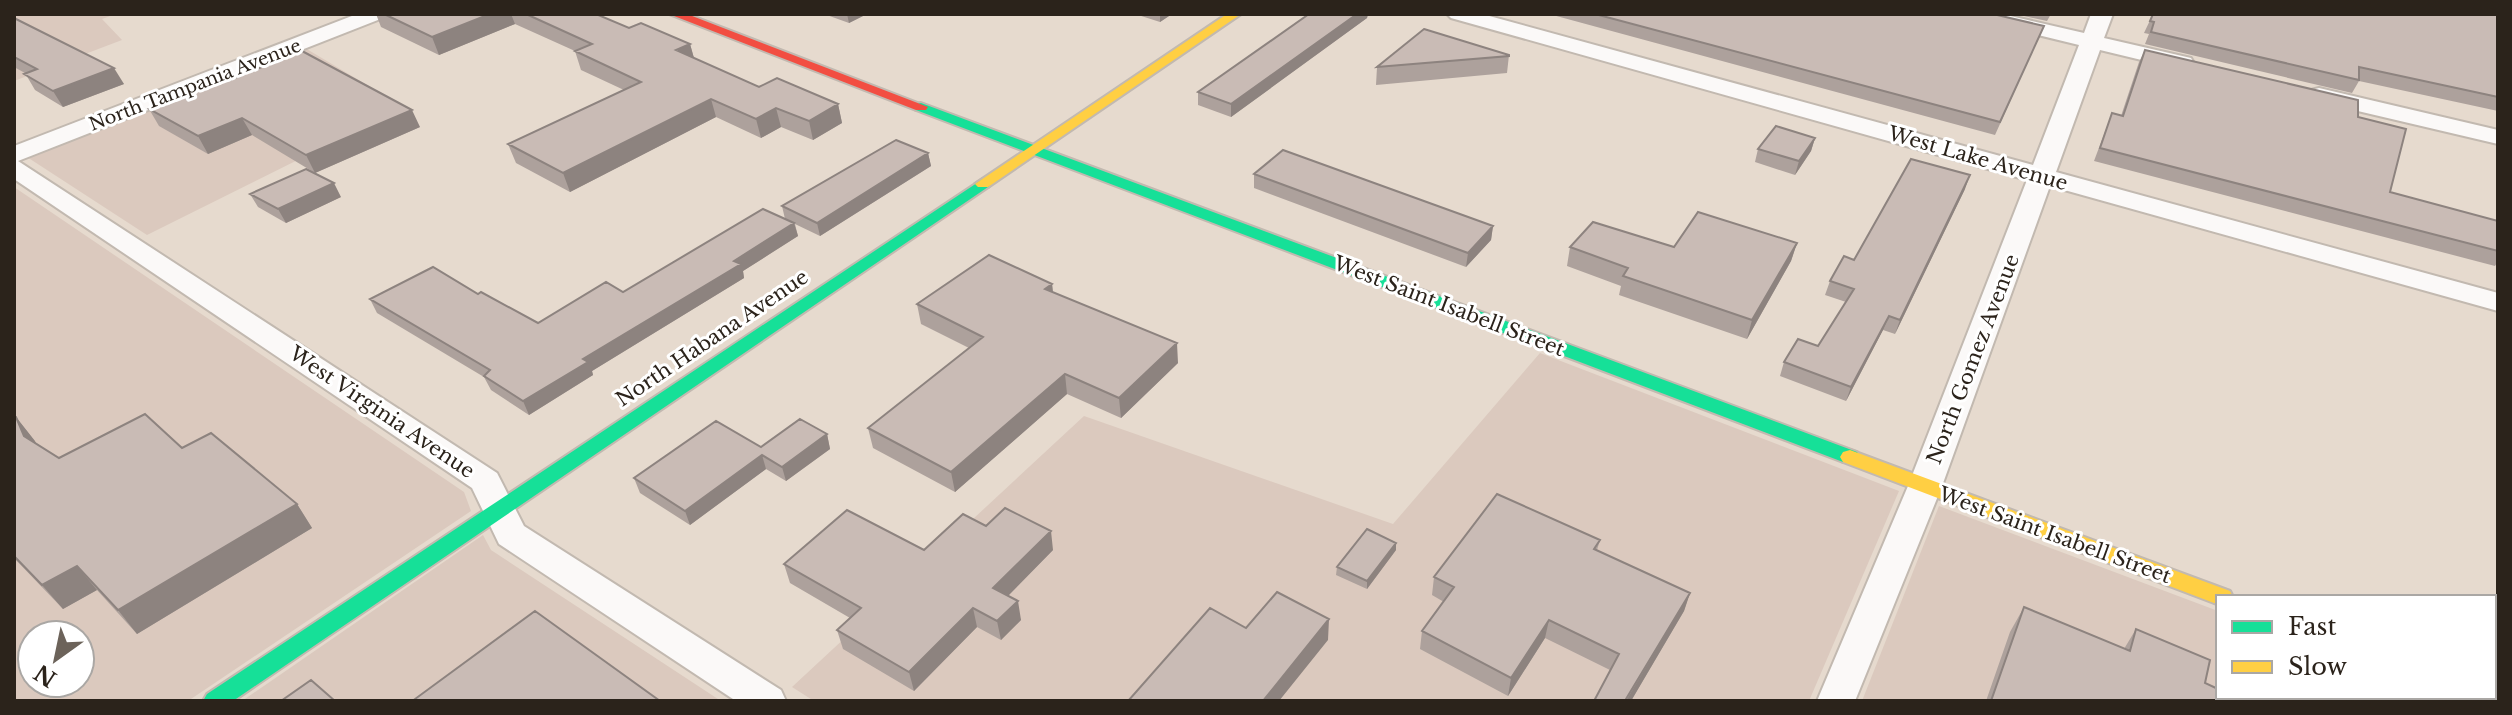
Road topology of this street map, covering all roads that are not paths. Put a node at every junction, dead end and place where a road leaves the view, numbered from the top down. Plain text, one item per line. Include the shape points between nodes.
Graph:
1 (376, 14) edge
2 (675, 14) edge
3 (1235, 14) edge
4 (1458, 14) edge
5 (1975, 14) edge
6 (2096, 27) edge
7 (2211, 69) edge
8 (2302, 91) edge
9 (2498, 137) edge
10 (1033, 149) junction
11 (14, 155) edge
12 (14, 168) edge
13 (2043, 176) junction
14 (2498, 302) edge
15 (1925, 486) junction
16 (498, 509) junction
17 (2217, 595) edge
18 (215, 701) edge
19 (767, 701) edge
20 (1836, 701) edge

1 - 11 street, North Tampania Avenue
2 - 10 street, West Saint Isabell Street
3 - 10 street, North Habana Avenue
4 - 13 street, West Lake Avenue
5 - 6 street
6 - 7 street
6 - 13 street, North Gomez Avenue
8 - 9 street
10 - 15 street, West Saint Isabell Street
10 - 16 street, North Habana Avenue
12 - 16 street, West Virginia Avenue via 485,481
13 - 14 street, West Lake Avenue
13 - 15 street, North Gomez Avenue
15 - 17 street, West Saint Isabell Street
15 - 20 street, North Gomez Avenue
16 - 18 street, North Habana Avenue
16 - 19 street, West Virginia Avenue via 511,535

